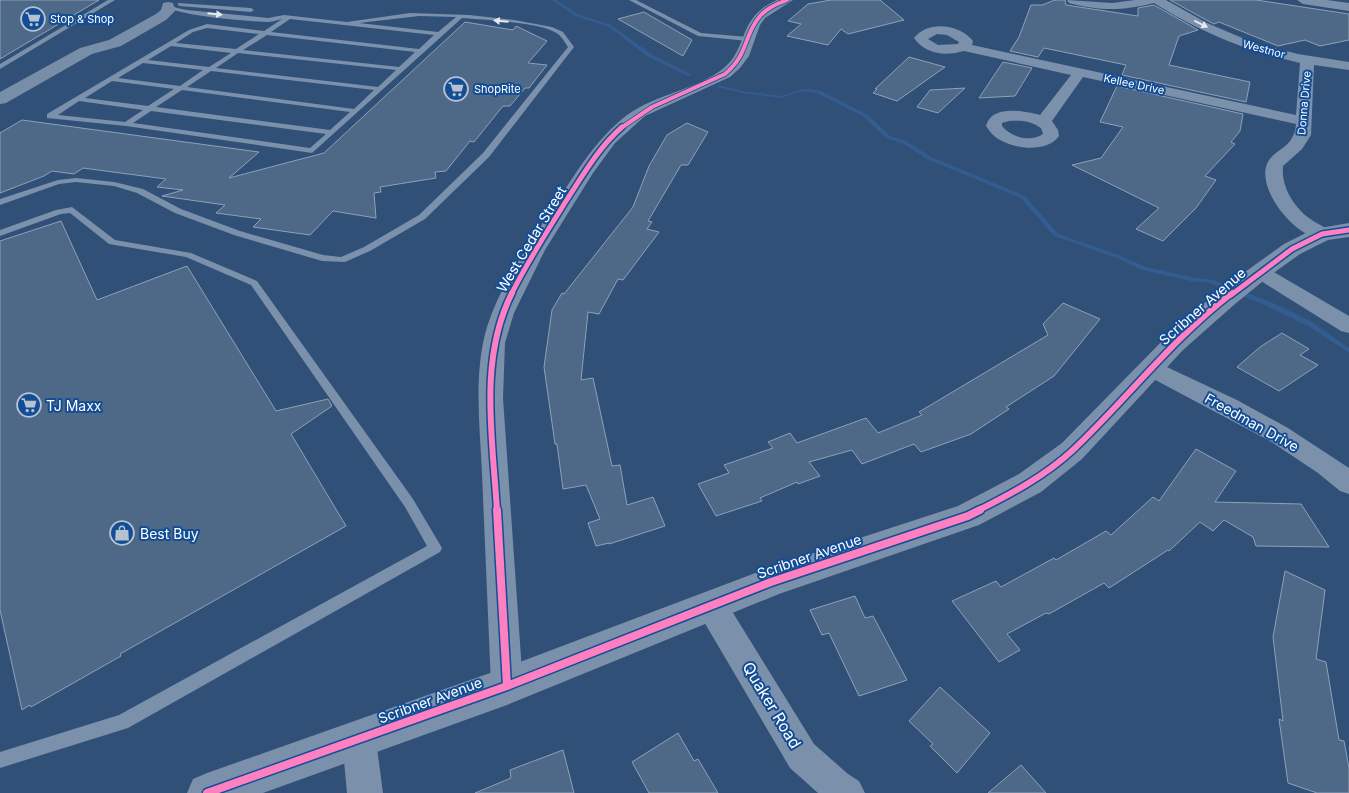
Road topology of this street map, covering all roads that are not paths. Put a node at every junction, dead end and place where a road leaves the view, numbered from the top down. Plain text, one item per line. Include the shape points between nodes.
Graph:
1 (112, 0) edge
2 (632, 0) edge
3 (787, 0) edge
4 (1073, 0) edge
5 (1150, 0) edge
6 (1158, 0) edge
7 (1304, 0) edge
8 (173, 3) edge
9 (1349, 7) edge
10 (259, 11) dead end
11 (268, 12) dead end
12 (286, 17) junction
13 (460, 17) junction
14 (346, 24) junction
15 (265, 33) junction
16 (440, 34) junction
17 (748, 39) junction
18 (170, 44) junction
19 (964, 46) dead end
20 (237, 51) junction
21 (421, 51) junction
22 (142, 60) junction
23 (1307, 60) junction
24 (1349, 66) edge
25 (0, 67) edge
26 (210, 69) junction
27 (401, 69) junction
28 (1080, 72) junction
29 (111, 79) junction
30 (181, 88) junction
31 (379, 89) junction
32 (0, 99) edge
33 (78, 99) junction
34 (150, 108) junction
35 (356, 111) junction
36 (1304, 121) junction
37 (1043, 122) dead end
38 (126, 124) junction
39 (332, 133) junction
40 (0, 202) edge
41 (1335, 232) edge
42 (0, 234) edge
43 (1260, 272) junction
44 (1349, 326) edge
45 (1152, 368) junction
46 (1349, 483) edge
47 (711, 605) junction
48 (507, 686) junction
49 (358, 740) junction
50 (0, 760) edge
51 (207, 793) edge
52 (365, 793) edge
53 (847, 793) edge

1 - 25 lane
2 - 17 lane via 700,36
3 - 17 street, West Cedar Street via 771,6 760,15
4 - 5 street via 1110,8
6 -> 23 street, Westnor via 1244,45
7 - 9 street
8 - 10 lane
8 -> 12 lane via 175,10 187,12 268,20
8 - 32 main road via 114,30 92,43 86,51
11 - 12 lane
12 - 14 lane
12 - 15 lane
13 - 14 lane via 420,14
13 - 16 lane
40 -> 13 lane via 58,182 76,180 114,184 140,191 178,211 237,233 322,258 342,260 422,217 486,155 570,47 558,31 534,25
14 - 16 lane
15 - 18 lane via 207,26 191,31
15 - 20 lane
15 - 21 lane
16 - 21 lane
17 - 48 street, West Cedar Street via 738,63 725,74 646,110 610,138 557,216 508,300 500,321 491,394
18 - 20 lane
18 - 22 lane
19 - 28 street, Kellee Drive
20 - 26 lane
20 - 27 lane
21 - 27 lane
22 - 26 lane
22 - 29 lane
23 - 24 street, Westnor
23 - 36 street, Donna Drive
26 - 30 lane
26 - 31 lane
27 - 31 lane
28 - 36 street, Kellee Drive
28 - 37 street
29 - 30 lane
29 - 33 lane
30 - 34 lane
30 - 35 lane
31 - 35 lane
33 - 34 lane
33 - 38 lane via 50,116
34 - 38 lane
34 - 39 lane
35 - 39 lane
36 - 41 street, Donna Drive via 1300,141 1275,166 1275,182 1293,215
38 - 39 lane via 312,151
41 - 43 street, Scribner Avenue via 1292,250
42 - 50 lane via 72,210 112,242 188,255 254,284 409,503 435,548 122,722
43 - 44 street
43 - 45 street, Scribner Avenue via 1207,315
45 - 46 street, Freedman Drive via 1266,428
45 - 47 street, Scribner Avenue via 1084,440 1014,493 968,516 833,560
47 - 48 street, Scribner Avenue
47 - 53 street, Quaker Road via 802,756
48 - 49 street, Scribner Avenue
49 - 51 street, Scribner Avenue
49 - 52 street

